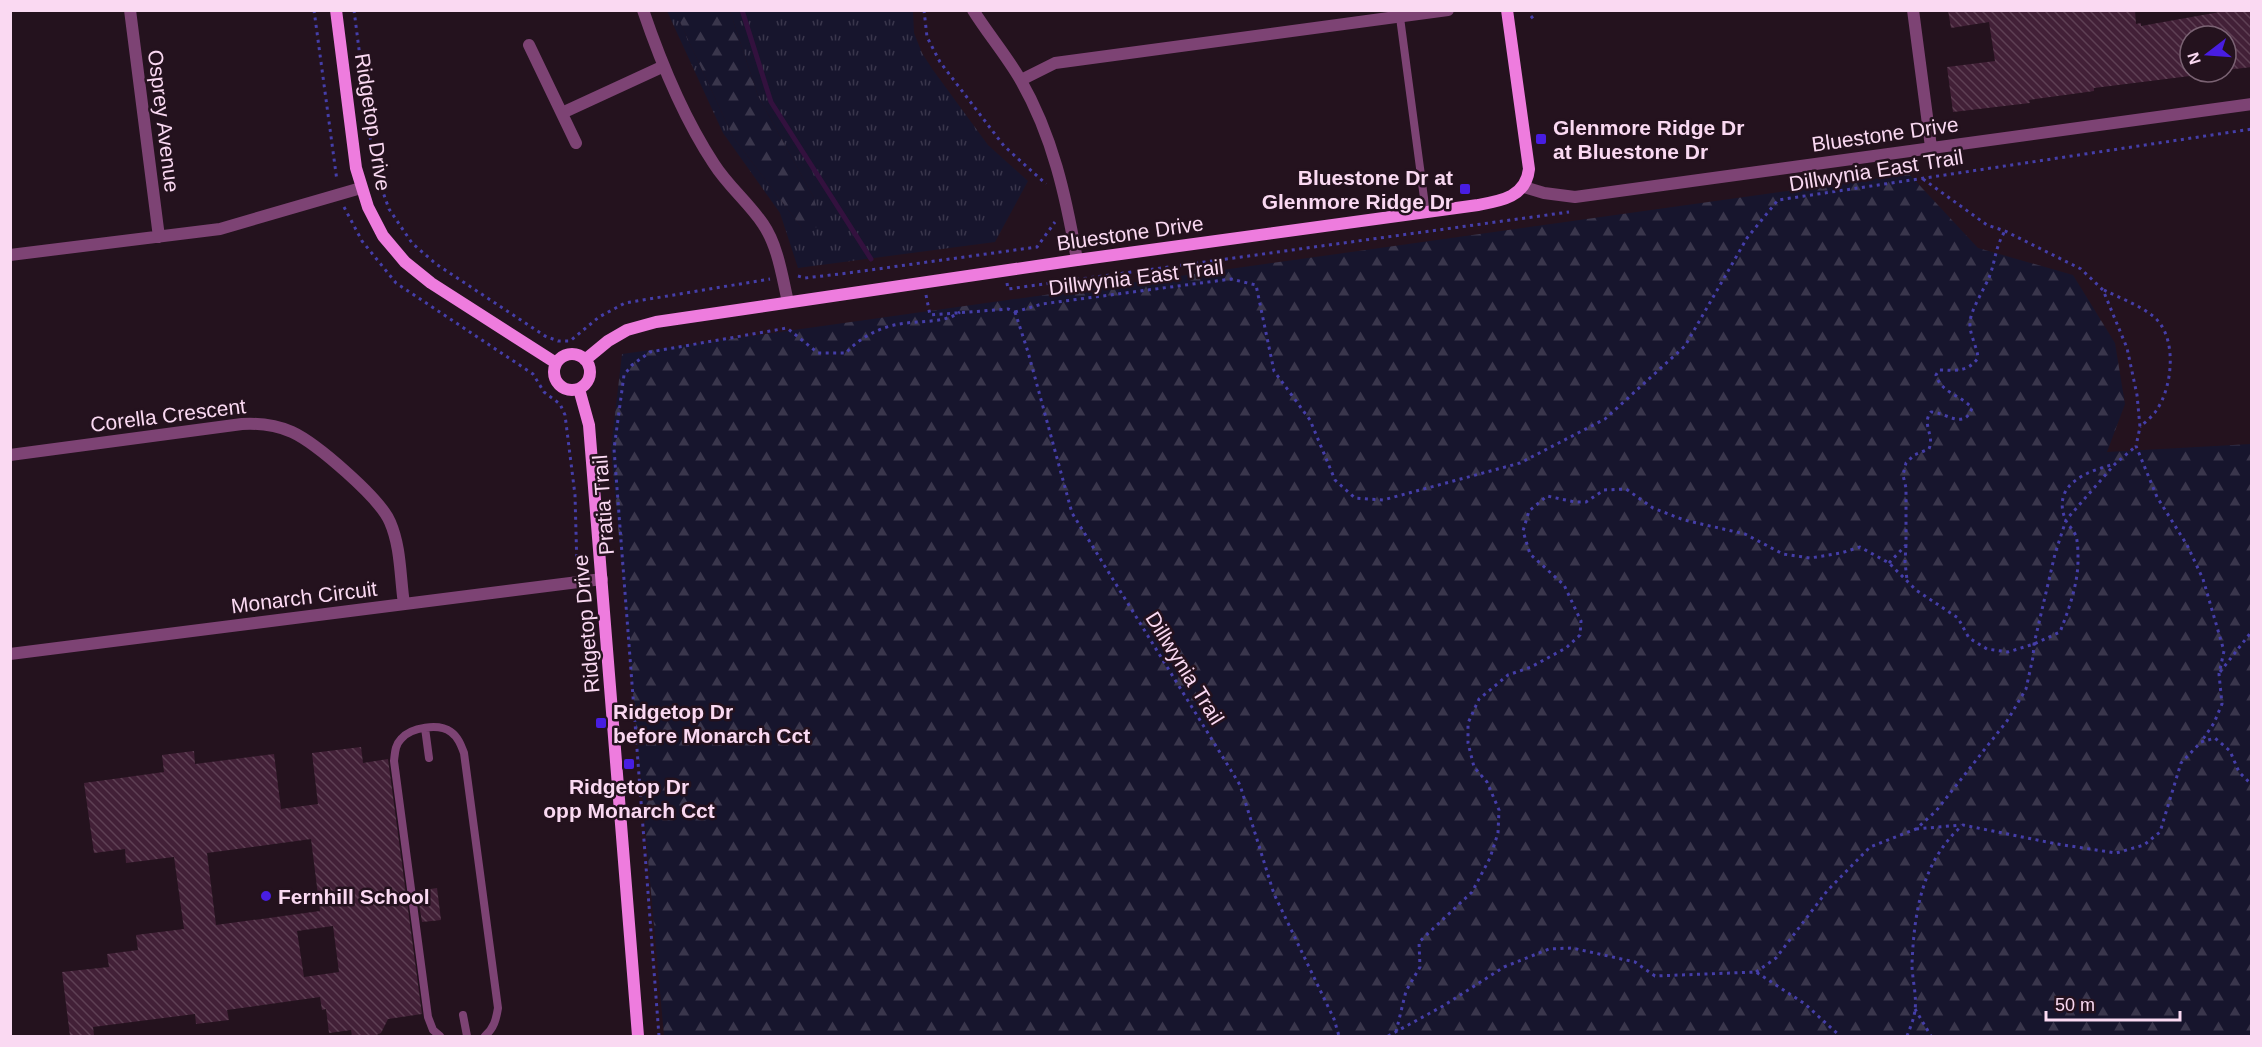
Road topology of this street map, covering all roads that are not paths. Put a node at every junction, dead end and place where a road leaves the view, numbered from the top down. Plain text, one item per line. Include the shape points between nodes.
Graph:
1 (130, 10) edge
2 (336, 10) edge
3 (643, 10) edge
4 (973, 10) edge
5 (1448, 10) edge
6 (1507, 10) edge
7 (1913, 10) edge
8 (1399, 14) edge
9 (529, 45) dead end
10 (664, 66) junction
11 (1021, 80) junction
12 (2252, 104) edge
13 (562, 113) junction
14 (576, 143) dead end
15 (1931, 147) junction
16 (1524, 187) junction
17 (361, 188) junction
18 (1426, 213) junction
19 (159, 237) junction
20 (10, 255) edge
21 (1077, 260) junction
22 (788, 302) junction
23 (585, 360) junction
24 (556, 363) junction
25 (579, 389) junction
26 (10, 455) edge
27 (602, 579) junction
28 (404, 604) junction
29 (10, 654) edge
30 (425, 728) junction
31 (429, 758) dead end
32 (463, 1015) dead end
33 (440, 1036) edge
34 (467, 1036) edge
35 (485, 1036) edge
36 (638, 1036) edge

1 - 19 street, Osprey Avenue
2 - 17 street, Ridgetop Drive
3 - 10 street
4 - 11 street
5 - 8 street
6 - 16 street via 1530,169
7 - 15 street
8 - 11 street via 1055,63
8 - 18 lane
9 - 13 street
10 - 13 street
10 - 22 street via 712,162 764,225 776,252
11 - 21 street via 1056,162
12 - 15 street, Bluestone Drive
13 - 14 street
15 - 16 street, Bluestone Drive via 1575,197
16 - 18 street, Bluestone Drive via 1508,198
17 - 19 street via 231,226
17 - 24 street, Ridgetop Drive via 383,236 405,262 431,283
18 - 21 street, Bluestone Drive
19 - 20 street
21 - 22 street, Bluestone Drive
22 - 23 street, Bluestone Drive via 627,330
23 - 24 street via 570,354
23 - 25 street via 589,376
24 - 25 street via 554,374 558,384 568,390
25 - 27 street, Ridgetop Drive via 589,425
26 - 28 street, Corella Crescent via 242,424 289,431 364,488 384,510 395,539
27 - 28 street, Monarch Circuit
27 - 36 street, Ridgetop Drive
28 - 29 street, Monarch Circuit
30 - 31 lane
30 - 33 lane via 402,738 395,748 394,761 428,1017
30 - 35 lane via 451,732 464,753 498,1008 496,1021
32 - 34 lane

